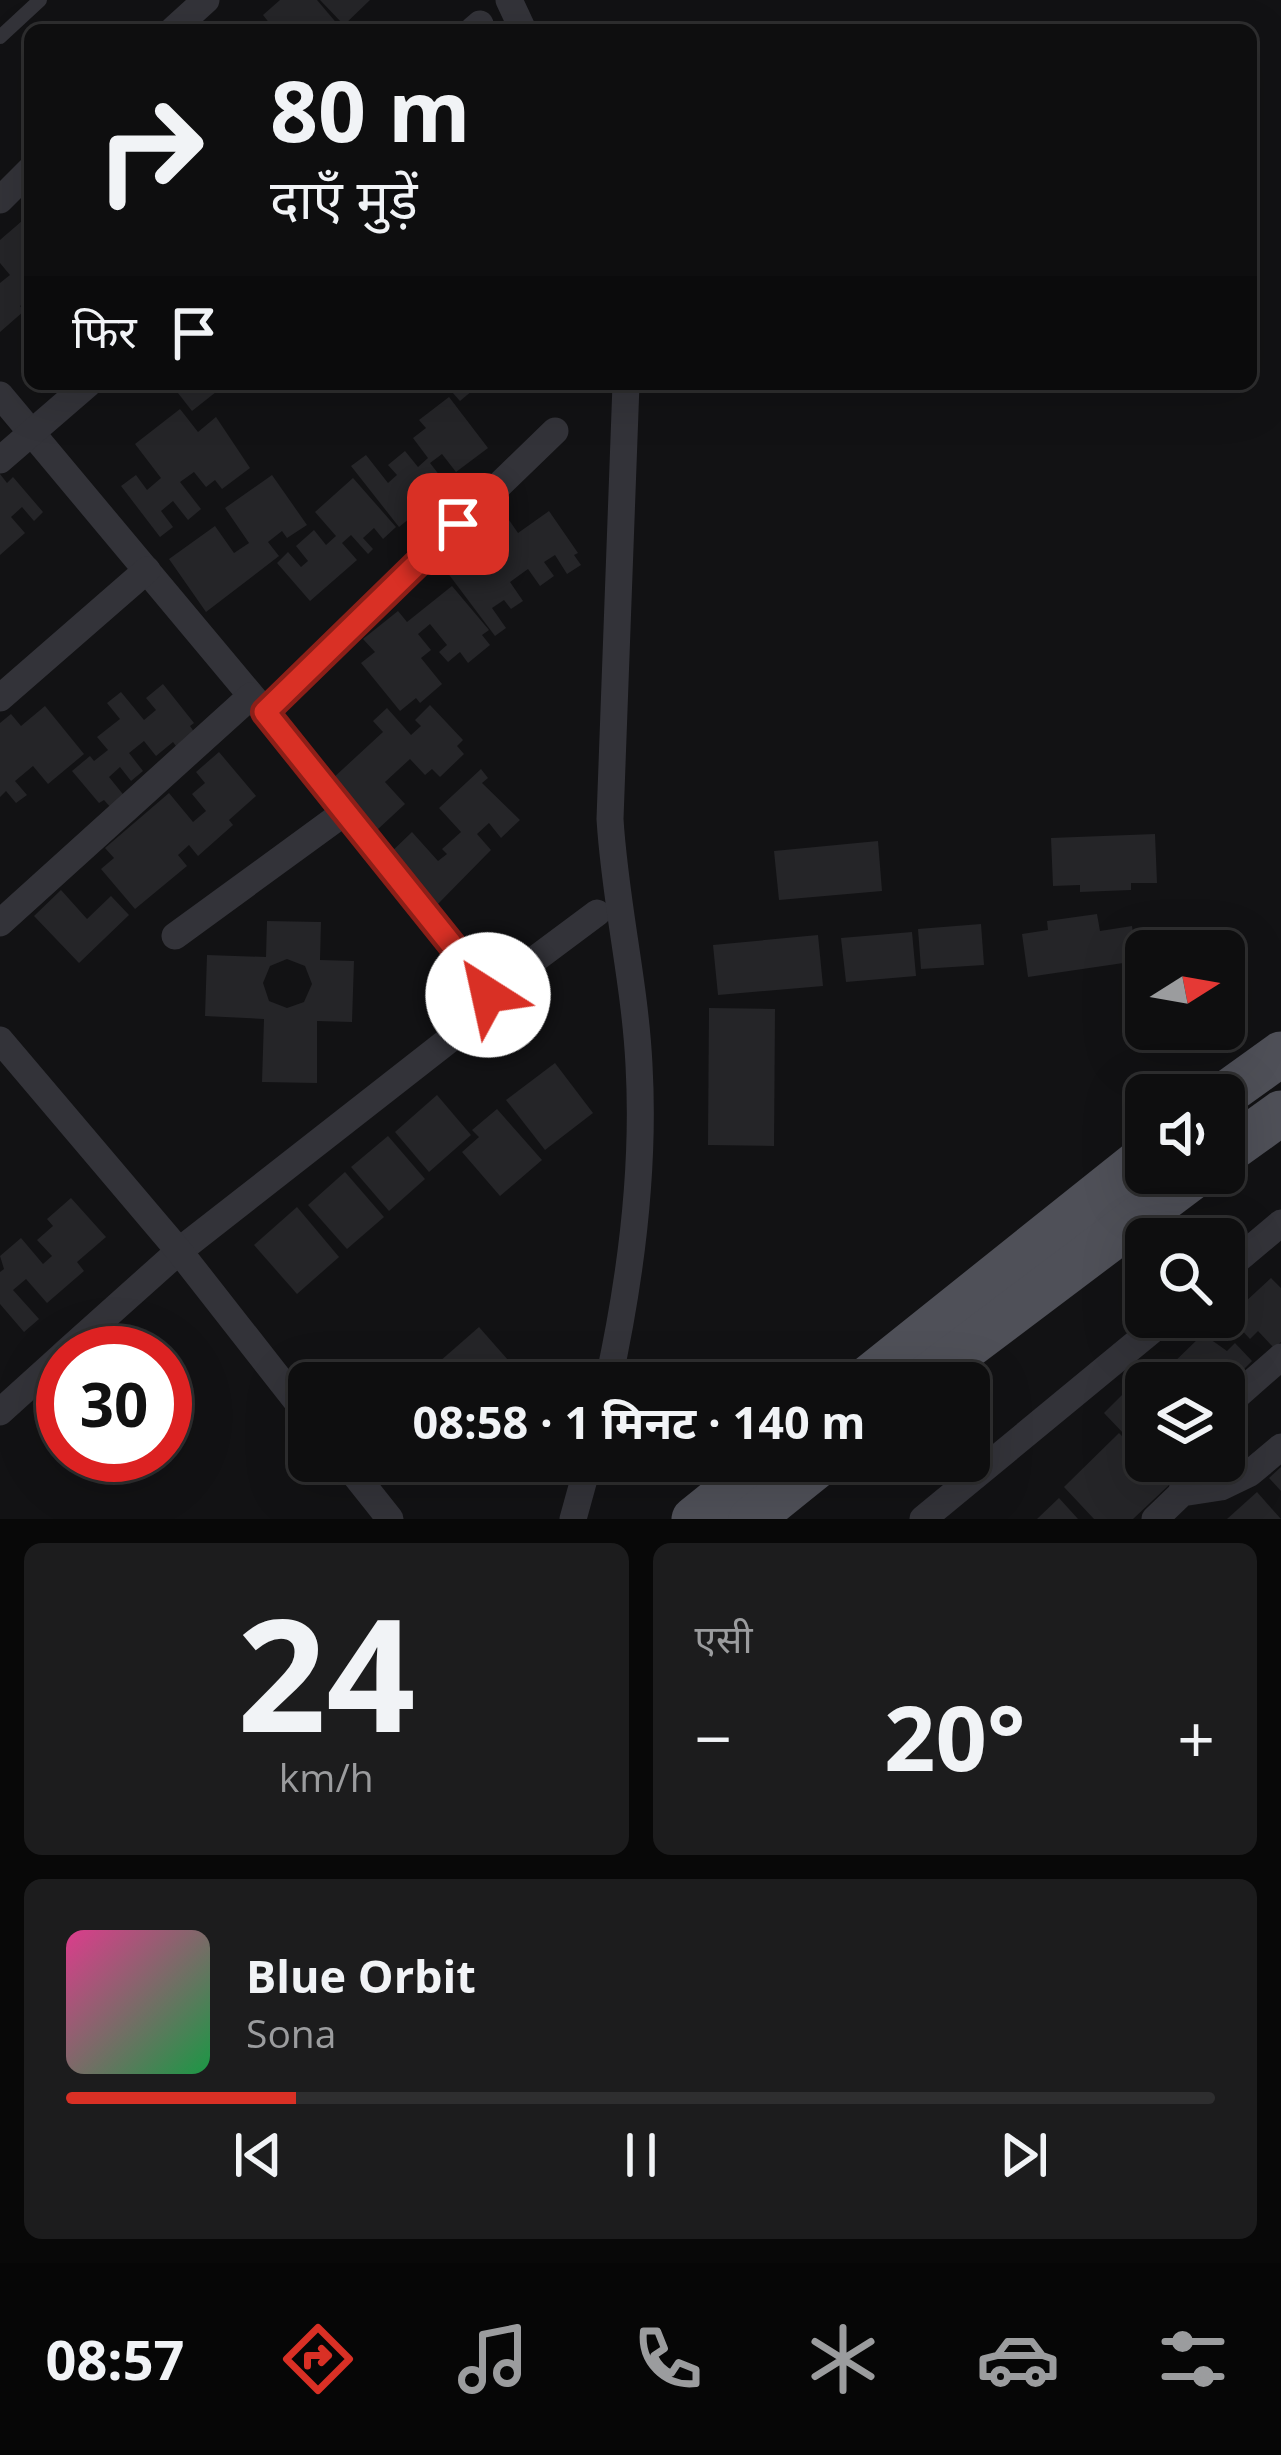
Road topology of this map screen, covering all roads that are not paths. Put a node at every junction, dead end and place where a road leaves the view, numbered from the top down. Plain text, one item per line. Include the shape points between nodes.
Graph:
1 (40, 0) edge
2 (206, 0) edge
3 (180, 24) edge
4 (0, 37) edge
5 (24, 176) edge
6 (0, 200) edge
7 (81, 390) edge
8 (626, 390) edge
9 (0, 394) edge
10 (555, 431) dead end
11 (33, 434) junction
12 (0, 460) edge
13 (147, 570) junction
14 (0, 698) edge
15 (258, 704) junction
16 (345, 812) junction
17 (597, 914) dead end
18 (0, 923) edge
19 (176, 936) dead end
20 (488, 995) junction
21 (0, 1040) edge
22 (1281, 1054) edge
23 (1245, 1080) edge
24 (1281, 1113) edge
25 (1245, 1139) edge
26 (1125, 1173) edge
27 (1170, 1194) edge
28 (1281, 1223) edge
29 (178, 1251) junction
30 (1245, 1253) edge
31 (95, 1326) edge
32 (1143, 1338) edge
33 (1281, 1357) edge
34 (612, 1362) edge
35 (888, 1362) edge
36 (947, 1362) edge
37 (36, 1379) edge
38 (1245, 1389) edge
39 (288, 1390) edge
40 (0, 1412) edge
41 (1281, 1447) edge
42 (361, 1482) edge
43 (584, 1482) edge
44 (740, 1482) edge
45 (797, 1482) edge
46 (1183, 1482) edge
47 (1182, 1493) junction
48 (390, 1519) edge
49 (574, 1519) edge
50 (694, 1519) edge
51 (751, 1519) edge
52 (923, 1519) edge
53 (1155, 1519) edge

1 - 4 lane
2 - 3 street
5 - 6 street
7 - 11 street
8 - 34 street via 610,819 641,1111 637,1207
9 - 11 street
10 - 15 street
11 - 12 street
11 - 13 street
13 - 14 street
13 - 15 street
15 - 16 street
15 - 18 street
16 - 19 street
16 - 20 street
17 - 20 street
20 - 29 street via 482,1014
21 - 29 street
22 - 23 main road
24 - 25 main road
26 - 35 main road
27 - 36 main road
28 - 30 street
29 - 31 street
29 - 39 street
32 - 52 street
33 - 38 street
37 - 40 street
41 - 47 street via 1221,1487
42 - 48 street
43 - 49 street
44 - 50 main road
45 - 51 main road
46 - 47 street
47 - 53 street

